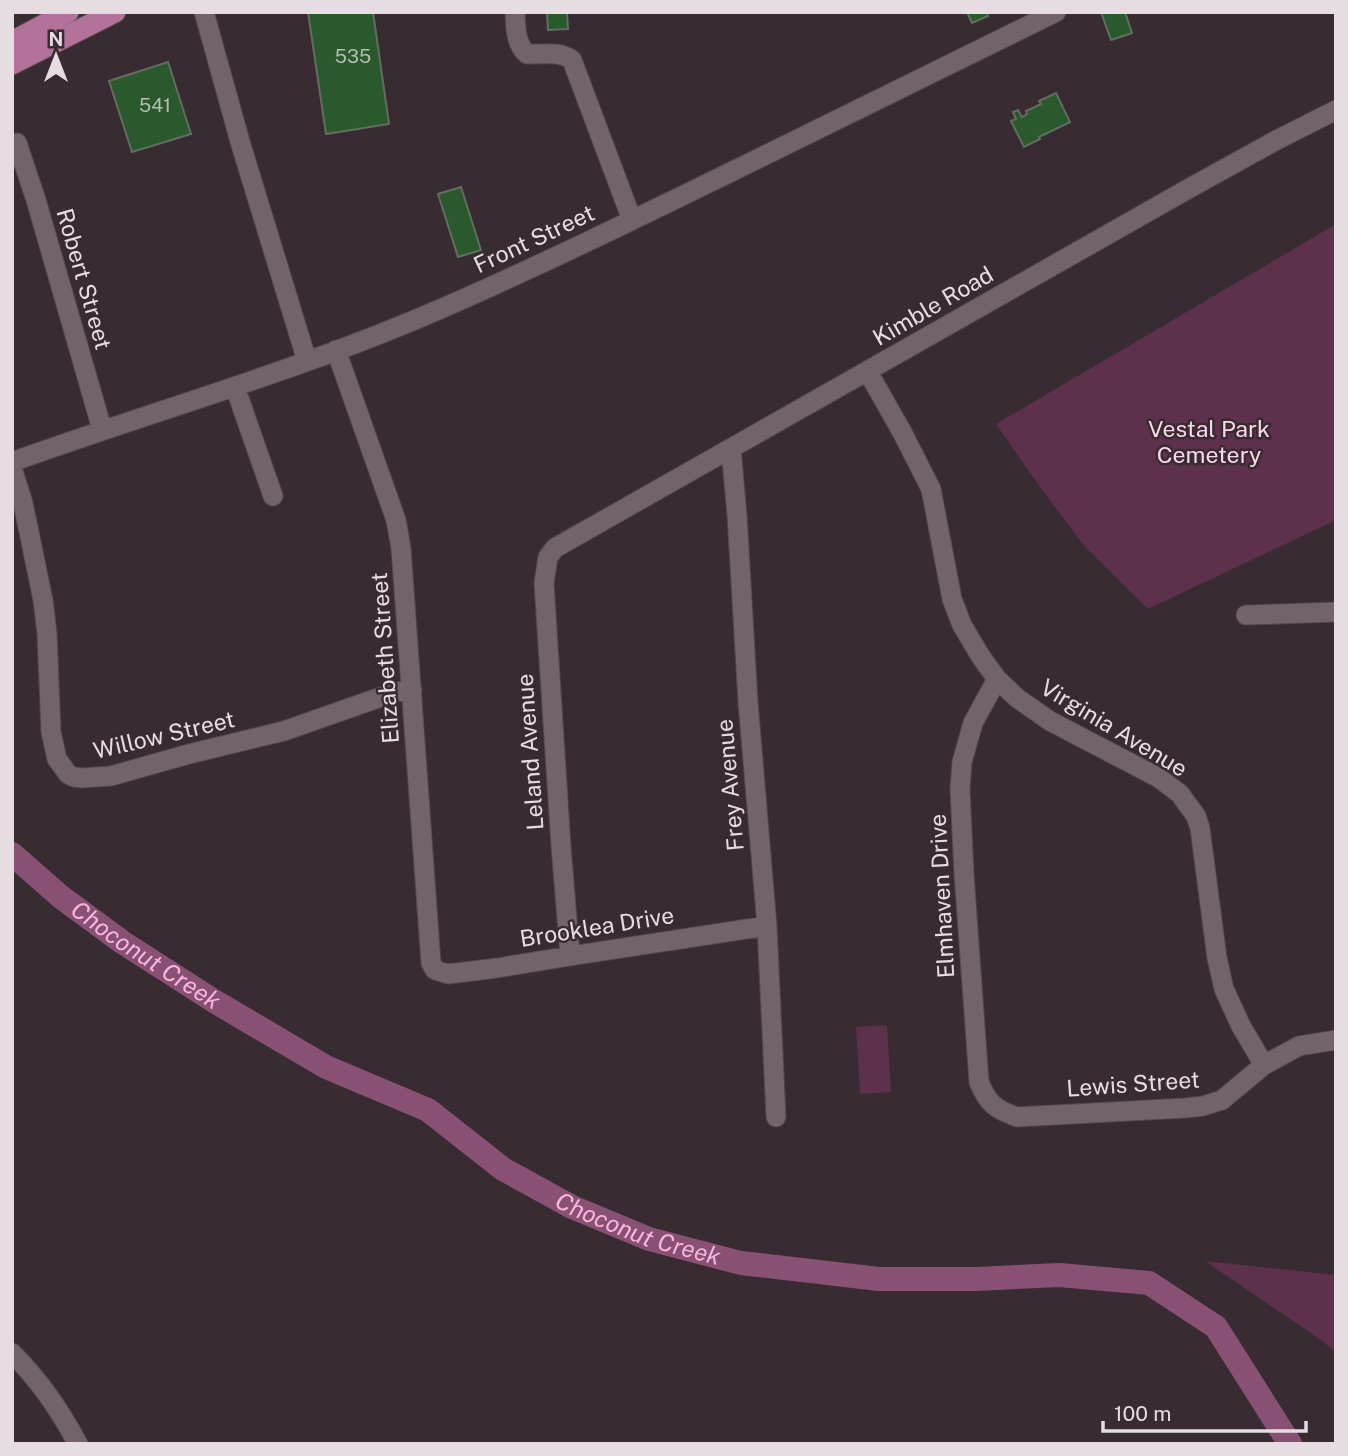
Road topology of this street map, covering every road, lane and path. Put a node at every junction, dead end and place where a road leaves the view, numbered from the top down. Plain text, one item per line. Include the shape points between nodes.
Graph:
1 (68, 12) edge
2 (115, 12) edge
3 (204, 12) edge
4 (515, 12) edge
5 (1056, 12) edge
6 (12, 42) edge
7 (12, 64) edge
8 (1336, 110) edge
9 (17, 143) dead end
10 (632, 220) junction
11 (336, 350) junction
12 (307, 361) junction
13 (867, 372) junction
14 (235, 387) junction
15 (102, 429) junction
16 (731, 449) junction
17 (12, 462) edge
18 (12, 468) edge
19 (273, 496) dead end
20 (555, 548) joint
21 (1336, 612) edge
22 (1245, 615) dead end
23 (997, 678) junction
24 (412, 690) junction
25 (766, 926) junction
26 (570, 956) junction
27 (435, 970) joint
28 (1336, 1040) edge
29 (1264, 1065) junction
30 (1001, 1111) joint
31 (776, 1117) dead end
32 (13, 1354) edge
33 (78, 1444) edge

1 - 6 main road
2 - 7 main road
3 - 12 street
4 - 10 street via 516,34 527,54 555,54 572,60
5 - 10 street, Front Street
8 - 13 street, Kimble Road
9 - 15 street, Robert Street
10 - 11 street, Front Street via 437,311
11 - 12 street, Front Street
11 - 24 street, Elizabeth Street via 396,520
12 - 14 street, Front Street
13 - 16 street, Kimble Road
13 - 23 street, Virginia Avenue via 931,489 952,599 962,625
14 - 15 street, Front Street
14 - 19 street
15 - 17 street, Front Street
16 - 20 street, Kimble Road
16 - 25 street, Frey Avenue
18 - 24 street, Willow Street via 43,600 51,732 57,759 68,774 111,776 284,731
20 - 26 street, Leland Avenue via 548,557 544,583
21 - 22 street
23 - 29 street, Virginia Avenue via 1050,721 1159,778 1180,794 1196,816 1224,989
23 - 30 street, Elmhaven Drive via 973,723 960,789 979,1082 986,1098
24 - 27 street, Elizabeth Street
25 - 26 street, Brooklea Drive
25 - 31 street, Frey Avenue
26 - 27 street, Brooklea Drive via 448,974
28 - 29 street, Lewis Street via 1299,1046
29 - 30 street, Lewis Street via 1222,1100 1203,1106 1017,1117
32 - 33 street via 62,1414

